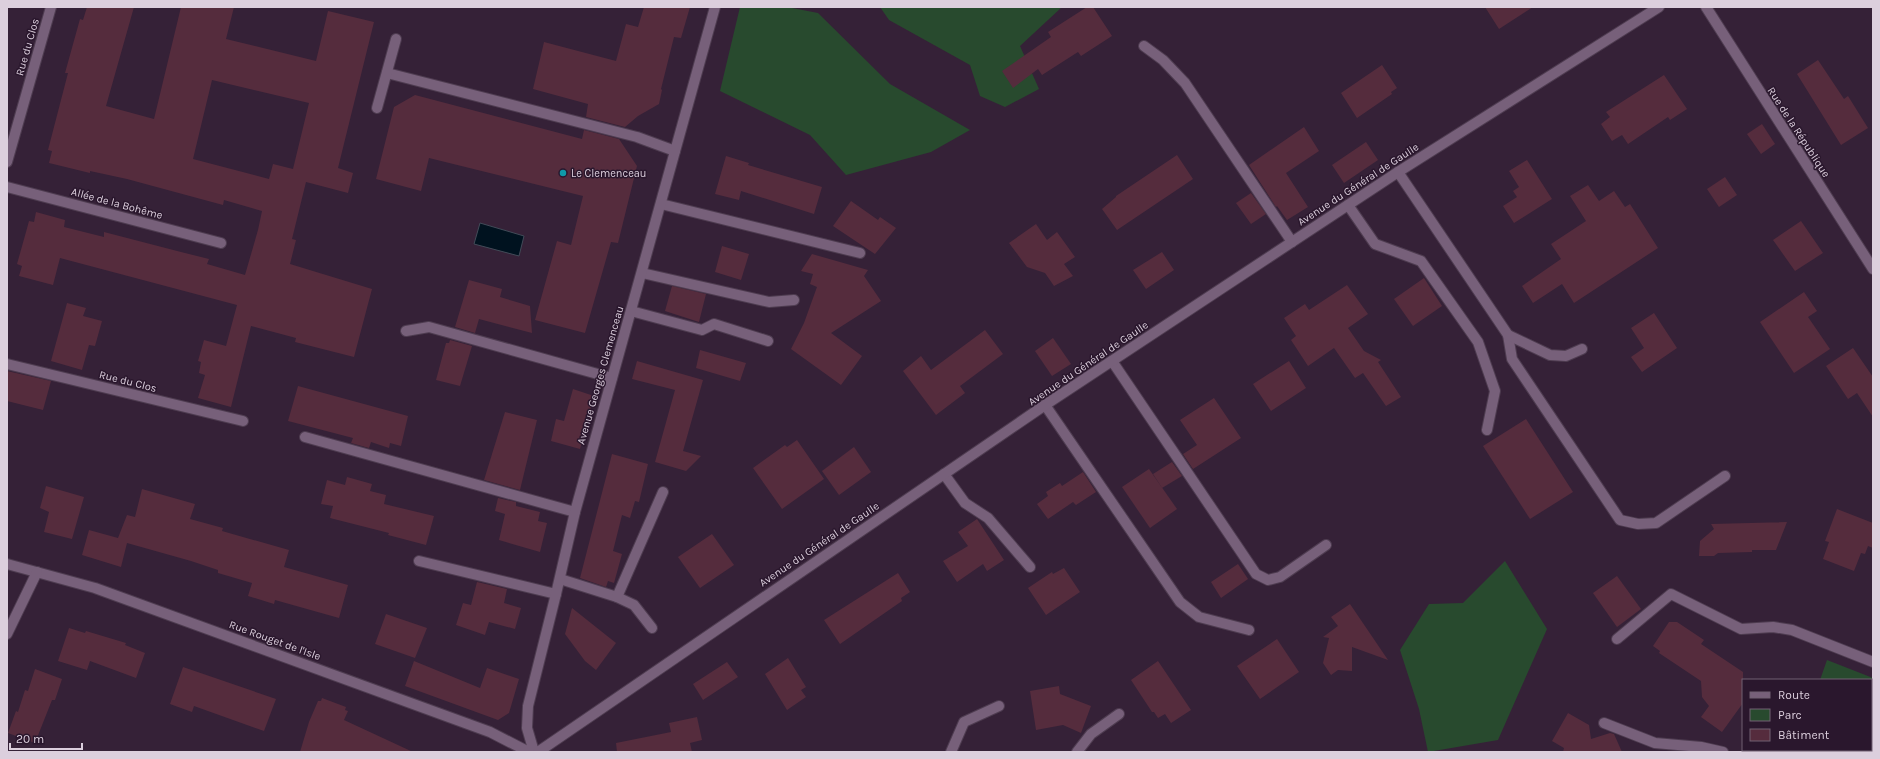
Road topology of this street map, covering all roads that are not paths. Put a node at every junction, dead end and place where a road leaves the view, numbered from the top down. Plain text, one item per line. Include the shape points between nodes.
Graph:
1 (51, 7) edge
2 (715, 7) edge
3 (1659, 7) edge
4 (1706, 7) edge
5 (396, 39) dead end
6 (1144, 46) dead end
7 (387, 73) junction
8 (376, 108) dead end
9 (675, 151) junction
10 (7, 162) edge
11 (1398, 172) junction
12 (7, 187) edge
13 (661, 204) junction
14 (1348, 205) junction
15 (220, 242) dead end
16 (1292, 242) junction
17 (860, 253) dead end
18 (1873, 269) edge
19 (642, 273) junction
20 (794, 300) dead end
21 (631, 311) junction
22 (406, 331) dead end
23 (1508, 335) junction
24 (768, 341) dead end
25 (1582, 348) dead end
26 (1112, 361) junction
27 (7, 364) edge
28 (612, 378) junction
29 (1045, 405) junction
30 (243, 421) dead end
31 (1486, 430) dead end
32 (305, 436) dead end
33 (944, 474) junction
34 (1725, 476) dead end
35 (663, 492) dead end
36 (575, 512) junction
37 (1326, 545) dead end
38 (419, 561) dead end
39 (7, 564) edge
40 (1030, 567) dead end
41 (37, 572) junction
42 (560, 579) junction
43 (556, 594) junction
44 (617, 597) junction
45 (652, 628) dead end
46 (1249, 630) dead end
47 (7, 634) edge
48 (1617, 639) dead end
49 (1873, 662) edge
50 (999, 706) dead end
51 (1119, 714) dead end
52 (1604, 723) dead end
53 (529, 752) edge
54 (534, 752) edge
55 (538, 752) edge
56 (951, 752) edge
57 (1077, 752) edge
58 (1723, 752) edge

1 - 10 street, Rue du Clos
2 - 9 street, Avenue Georges Clemenceau
3 - 11 street, Avenue du Général de Gaulle
4 - 18 street, Rue de la République
5 - 7 street
6 - 16 street via 1163,60 1185,82
7 - 8 street
7 - 9 street via 637,137
9 - 13 street, Avenue Georges Clemenceau
11 - 14 street, Avenue du Général de Gaulle
11 - 23 street
12 - 15 street, Allée de la Bohême
13 - 17 street
13 - 19 street, Avenue Georges Clemenceau
14 - 16 street, Avenue du Général de Gaulle
14 - 31 street via 1374,244 1421,261 1478,342 1495,391
16 - 26 street, Avenue du Général de Gaulle
19 - 20 street via 769,302
19 - 21 street, Avenue Georges Clemenceau
21 - 24 street via 702,330 714,324
21 - 28 street, Avenue Georges Clemenceau
22 - 28 street via 429,327
23 - 25 street via 1550,355 1566,356
23 - 34 street via 1512,359 1620,520 1638,524 1656,523
26 - 29 street, Avenue du Général de Gaulle
26 - 37 street via 1256,574 1268,580 1280,577
27 - 30 street, Rue du Clos
28 - 36 street, Avenue Georges Clemenceau
29 - 33 street, Avenue du Général de Gaulle
29 - 46 street via 1180,602 1198,617
32 - 36 street
33 - 40 street via 965,503 988,518
33 - 55 street, Avenue du Général de Gaulle
35 - 44 street
36 - 42 street, Avenue Georges Clemenceau
38 - 43 street
39 - 41 street, Rue Rouget de l'Isle
41 - 47 street
41 - 53 street, Rue Rouget de l'Isle via 95,588 490,732
42 - 43 street, Avenue Georges Clemenceau
42 - 44 street
43 - 54 street, Avenue Georges Clemenceau via 528,706 527,728
44 - 45 street via 634,606
48 - 49 street via 1671,594 1741,629 1773,627 1792,630
50 - 56 street via 964,722
51 - 57 street via 1091,734
52 - 58 street via 1654,743 1701,747

